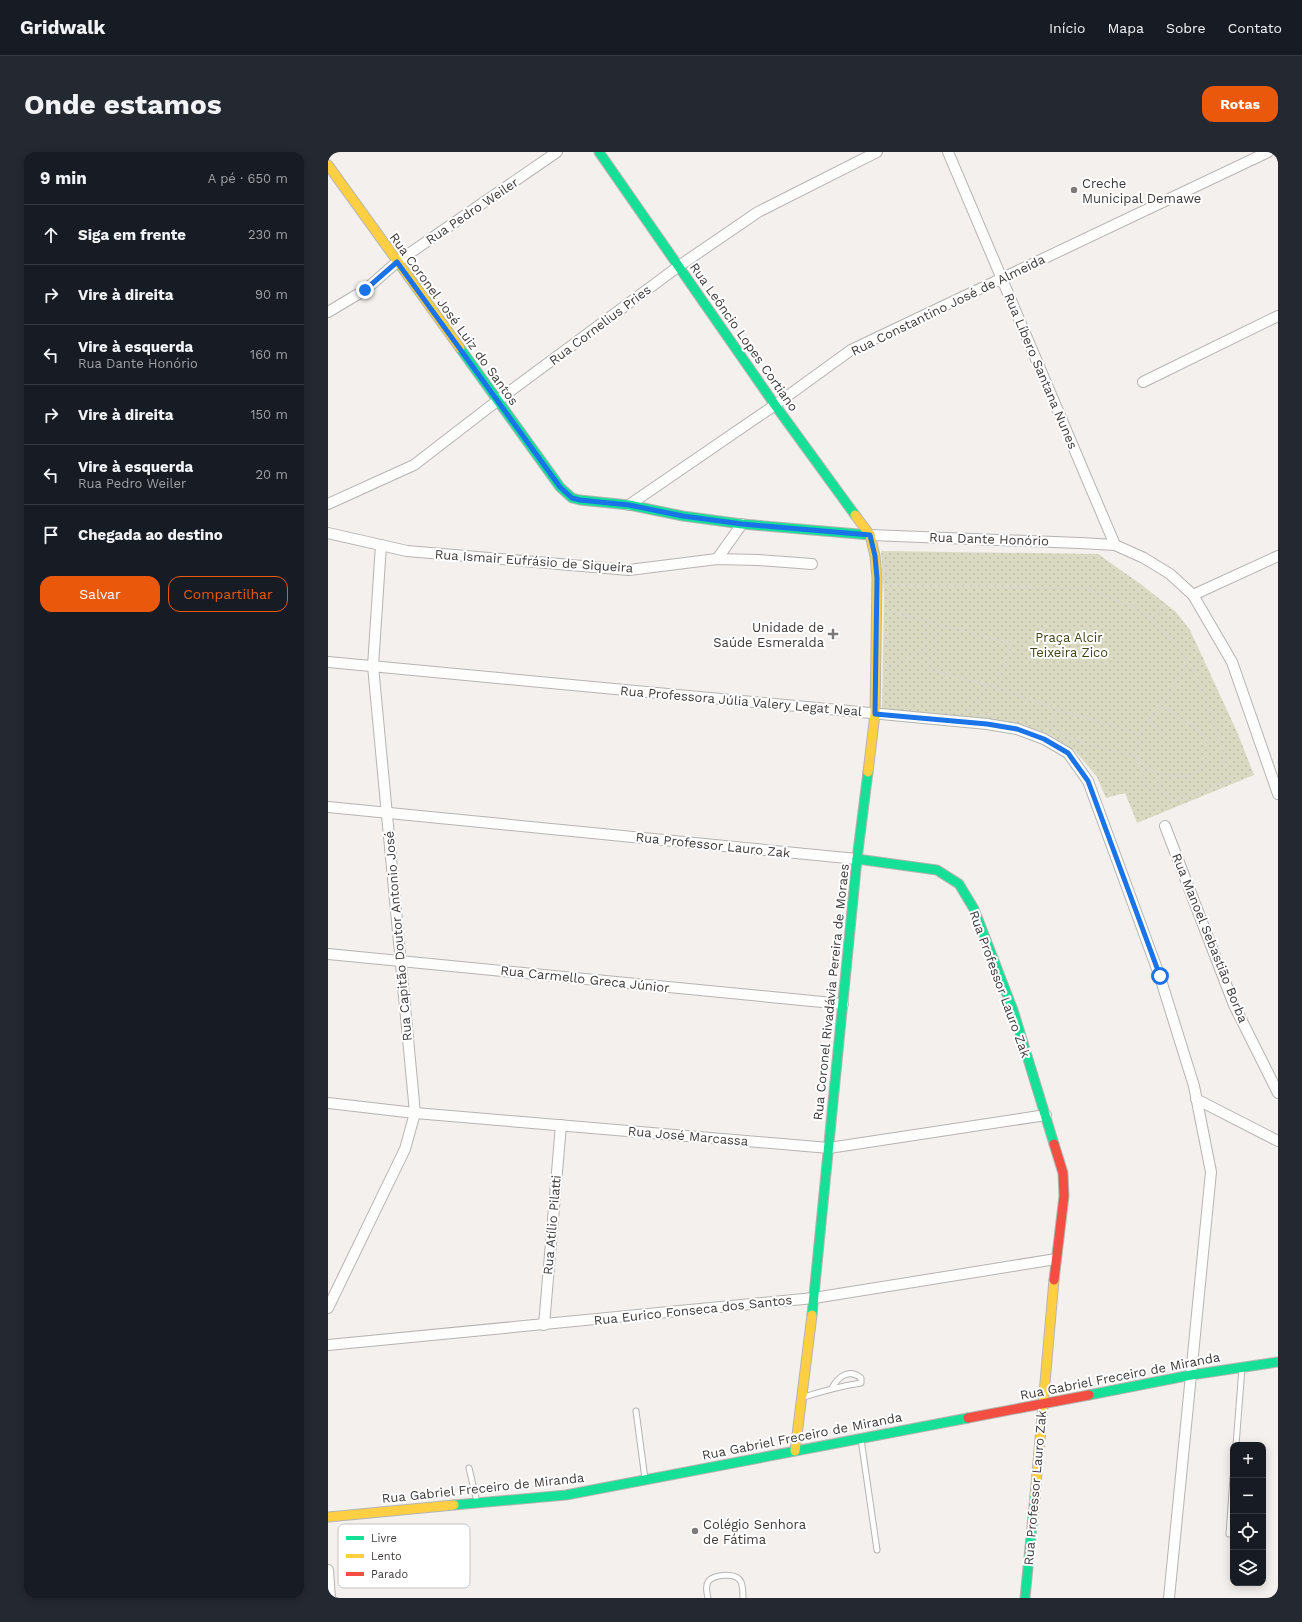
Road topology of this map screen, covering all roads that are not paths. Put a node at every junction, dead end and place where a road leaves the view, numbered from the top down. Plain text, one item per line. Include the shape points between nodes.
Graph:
1 (557, 152) edge
2 (599, 152) edge
3 (877, 152) edge
4 (948, 152) edge
5 (1268, 152) edge
6 (328, 165) edge
7 (397, 262) junction
8 (679, 266) junction
9 (1002, 278) junction
10 (328, 312) edge
11 (1278, 316) edge
12 (1144, 382) dead end
13 (497, 401) junction
14 (775, 404) junction
15 (560, 487) joint
16 (328, 504) edge
17 (629, 505) junction
18 (740, 528) junction
19 (328, 532) edge
20 (870, 535) junction
21 (381, 545) junction
22 (1115, 545) junction
23 (1278, 556) edge
24 (717, 559) junction
25 (812, 564) dead end
26 (1193, 595) junction
27 (328, 662) edge
28 (373, 666) junction
29 (875, 714) junction
30 (1278, 794) edge
31 (328, 807) edge
32 (387, 813) junction
33 (1165, 826) dead end
34 (857, 859) junction
35 (328, 954) edge
36 (400, 962) junction
37 (843, 1004) junction
38 (1278, 1093) edge
39 (1196, 1099) junction
40 (328, 1103) edge
41 (414, 1113) junction
42 (1046, 1115) junction
43 (560, 1125) junction
44 (1278, 1141) edge
45 (829, 1148) junction
46 (1056, 1260) junction
47 (814, 1298) junction
48 (328, 1308) edge
49 (544, 1325) junction
50 (328, 1345) edge
51 (1278, 1362) edge
52 (1242, 1366) junction
53 (1191, 1375) junction
54 (832, 1388) junction
55 (802, 1397) junction
56 (1043, 1403) junction
57 (636, 1411) dead end
58 (861, 1438) junction
59 (1236, 1442) edge
60 (795, 1451) junction
61 (469, 1468) dead end
62 (645, 1479) junction
63 (478, 1503) junction
64 (1230, 1512) edge
65 (328, 1517) edge
66 (1228, 1534) dead end
67 (877, 1550) dead end
68 (328, 1570) edge
69 (330, 1598) edge
70 (708, 1598) edge
71 (743, 1598) edge
72 (1025, 1598) edge
73 (1170, 1598) edge

1 - 7 street, Rua Pedro Weiler
2 - 8 street, Rua Leôncio Lopes Cortiano
3 - 8 street, Rua Cornelius Pries via 758,212
4 - 9 street, Rua Líbero Santana Nunes
5 - 9 street, Rua Constantino José de Almeida
6 - 7 street, Rua Coronel José Luiz do Santos
7 - 10 street, Rua Pedro Weiler via 365,290
7 - 13 street, Rua Coronel José Luiz do Santos
8 - 13 street, Rua Cornelius Pries
8 - 14 street, Rua Leôncio Lopes Cortiano
9 - 14 street, Rua Constantino José de Almeida via 851,350
9 - 22 street, Rua Líbero Santana Nunes
11 - 12 street
13 - 15 street, Rua Coronel José Luiz do Santos
13 - 16 street, Rua Cornelius Pries via 414,465
14 - 17 street, Rua Constantino José de Almeida
14 - 20 street, Rua Leôncio Lopes Cortiano
15 - 17 street, Rua Dante Honório via 572,498
17 - 18 street, Rua Dante Honório
18 - 20 street, Rua Dante Honório
18 - 24 street
19 - 21 street, Rua Ismair Eufrásio de Siqueira
20 - 22 street, Rua Dante Honório
20 - 29 street, Rua Coronel Rivadávia Pereira de Moraes via 877,578
21 - 24 street, Rua Ismair Eufrásio de Siqueira via 407,551 630,570
21 - 28 street, Rua Capitão Doutor Antonio José
22 - 26 street, Rua Dante Honório via 1144,558 1170,574
23 - 26 street
24 - 25 street, Rua Ismair Eufrásio de Siqueira
26 - 30 street, Rua Dante Honório via 1232,662
27 - 28 street, Rua Professora Júlia Valery Legat Neal
28 - 29 street, Rua Professora Júlia Valery Legat Neal
28 - 32 street, Rua Capitão Doutor Antonio José
29 - 34 street, Rua Coronel Rivadávia Pereira de Moraes
29 - 39 street, Rua Professora Júlia Valery Legat Neal via 1017,729 1044,739 1068,753 1091,788 1160,976
31 - 32 street, Rua Professor Lauro Zak
32 - 34 street, Rua Professor Lauro Zak
32 - 36 street, Rua Capitão Doutor Antonio José
33 - 38 street, Rua Manoel Sebastião Borba via 1234,1005
34 - 37 street, Rua Coronel Rivadávia Pereira de Moraes
34 - 42 street, Rua Professor Lauro Zak via 937,870 959,884 974,909 986,938 1013,1010
35 - 36 street, Rua Carmello Greca Júnior
36 - 37 street, Rua Carmello Greca Júnior
36 - 41 street, Rua Capitão Doutor Antonio José
37 - 45 street, Rua Coronel Rivadávia Pereira de Moraes
39 - 44 street
39 - 53 street, Rua Professora Júlia Valery Legat Neal via 1211,1172
40 - 41 street, Rua José Marcassa
41 - 43 street, Rua José Marcassa
41 - 48 street, Rua Capitão Doutor Antonio José via 405,1149
42 - 45 street, Rua José Marcassa
42 - 46 street, Rua Professor Lauro Zak via 1063,1173 1064,1196
43 - 45 street, Rua José Marcassa
43 - 49 street, Rua Atílio Pilatti
45 - 47 street, Rua Coronel Rivadávia Pereira de Moraes
46 - 47 street, Rua Eurico Fonseca dos Santos
46 - 56 street, Rua Professor Lauro Zak
47 - 49 street, Rua Eurico Fonseca dos Santos
47 - 55 street, Rua Coronel Rivadávia Pereira de Moraes
49 - 50 street, Rua Eurico Fonseca dos Santos
51 - 52 street, Rua Gabriel Freceiro de Miranda
52 - 53 street, Rua Gabriel Freceiro de Miranda
52 - 59 lane
53 - 56 street, Rua Gabriel Freceiro de Miranda
53 - 73 street, Rua Professora Júlia Valery Legat Neal
54 - 54 lane via 861,1383 861,1378 857,1374 849,1374 836,1380
54 - 55 lane
55 - 60 street, Rua Coronel Rivadávia Pereira de Moraes
56 - 58 street, Rua Gabriel Freceiro de Miranda
56 - 72 street, Rua Professor Lauro Zak
57 - 62 lane
58 - 60 street, Rua Gabriel Freceiro de Miranda
58 - 67 lane
60 - 62 street, Rua Gabriel Freceiro de Miranda
61 - 63 lane
62 - 63 street, Rua Gabriel Freceiro de Miranda via 566,1495
63 - 65 street, Rua Gabriel Freceiro de Miranda
64 - 66 lane
68 - 69 street
70 - 71 lane via 708,1580 732,1575 738,1577 742,1583

